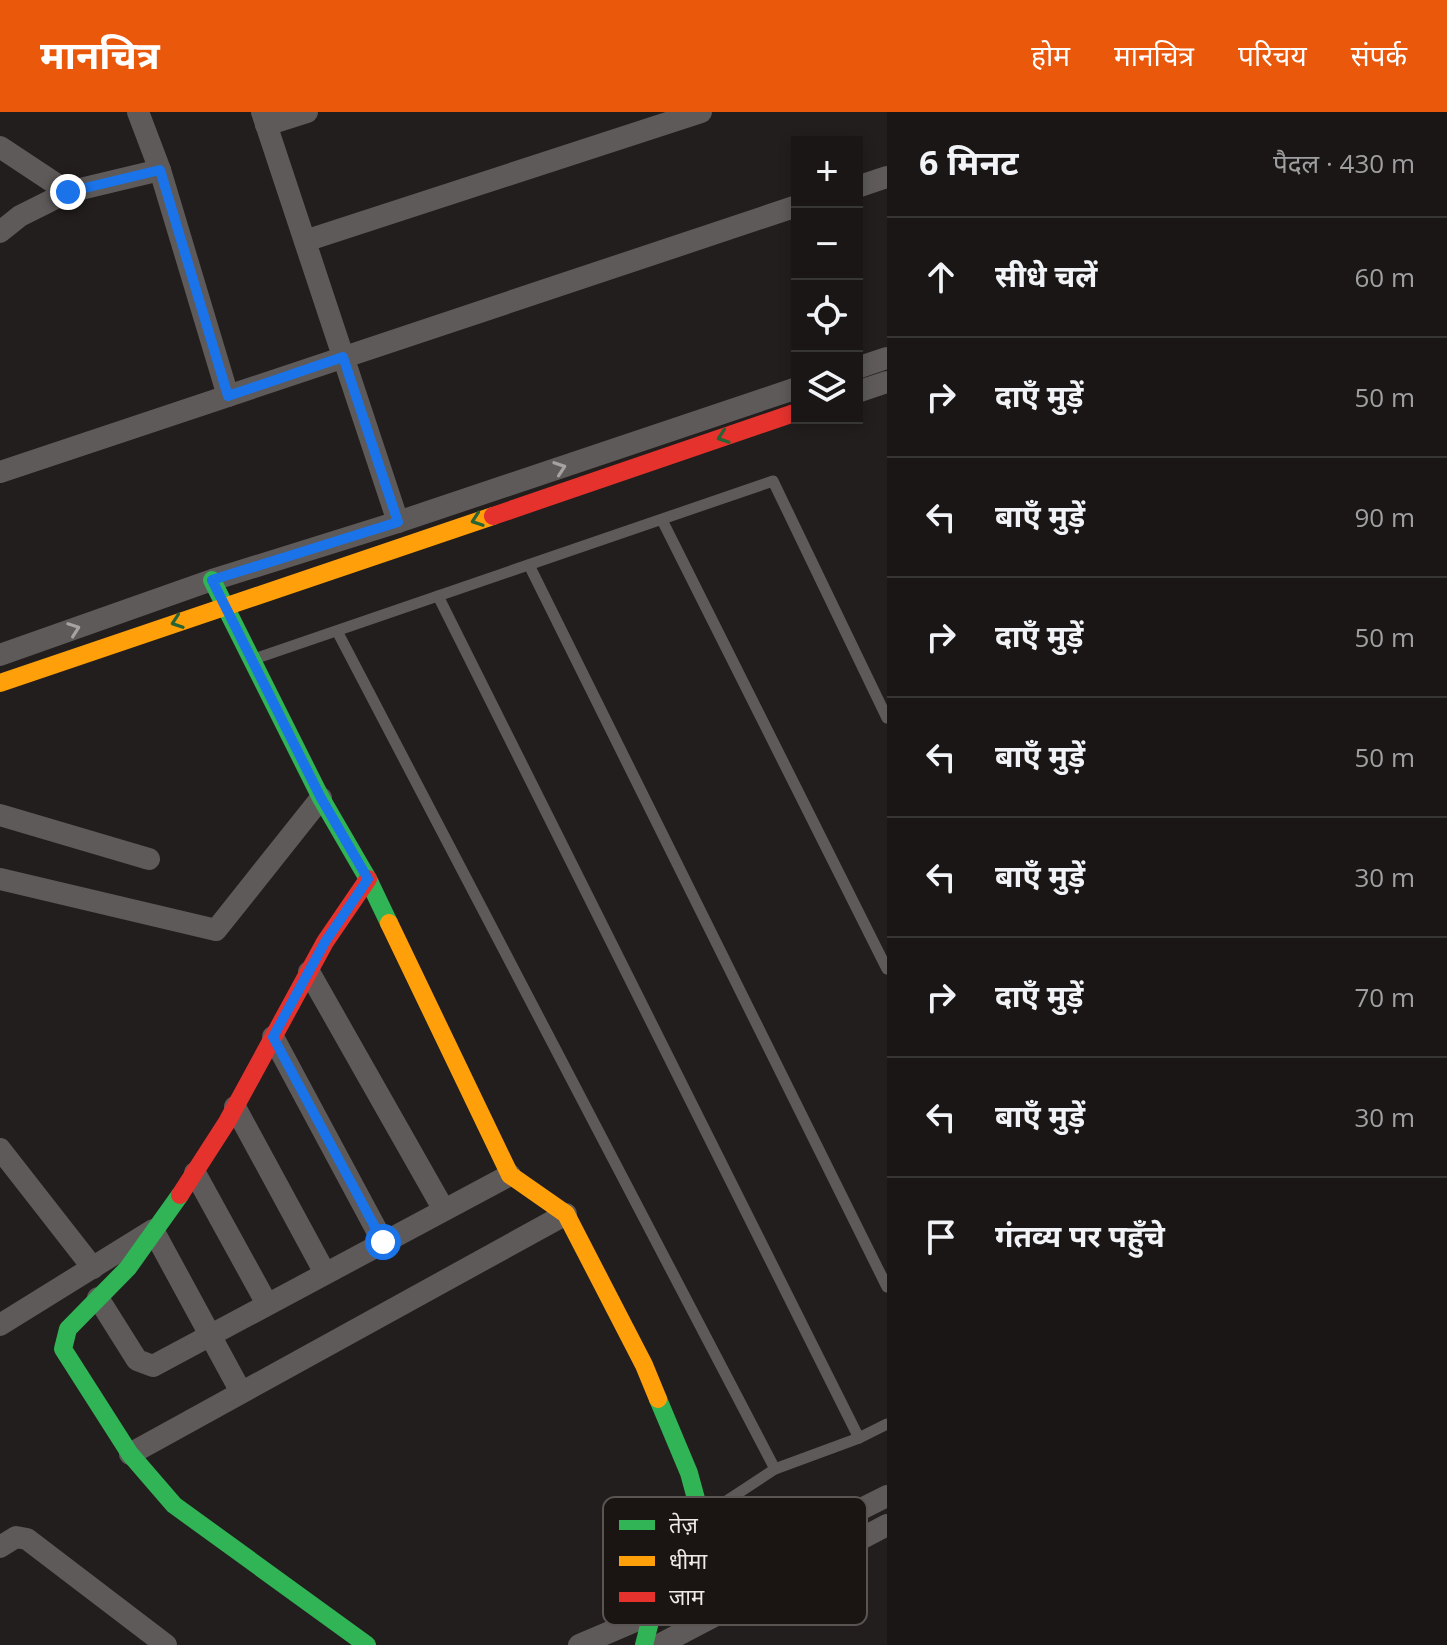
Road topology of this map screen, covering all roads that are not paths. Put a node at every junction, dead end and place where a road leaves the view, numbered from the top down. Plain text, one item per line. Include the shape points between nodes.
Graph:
1 (138, 112) edge
2 (307, 112) edge
3 (701, 112) edge
4 (264, 119) edge
5 (0, 147) edge
6 (160, 170) junction
7 (887, 177) edge
8 (863, 185) edge
9 (68, 192) junction
10 (791, 208) edge
11 (0, 232) edge
12 (305, 241) junction
13 (343, 357) junction
14 (887, 358) edge
15 (863, 366) edge
16 (887, 382) edge
17 (791, 390) edge
18 (863, 390) edge
19 (228, 396) junction
20 (791, 414) edge
21 (0, 472) edge
22 (662, 520) junction
23 (398, 522) junction
24 (529, 565) junction
25 (212, 580) junction
26 (438, 596) junction
27 (225, 605) junction
28 (337, 631) junction
29 (0, 655) edge
30 (250, 660) junction
31 (0, 683) edge
32 (887, 718) edge
33 (321, 798) junction
34 (0, 815) edge
35 (149, 859) dead end
36 (0, 879) edge
37 (368, 879) junction
38 (887, 969) edge
39 (309, 972) junction
40 (273, 1037) junction
41 (235, 1107) junction
42 (0, 1149) edge
43 (195, 1173) junction
44 (510, 1175) junction
45 (444, 1210) junction
46 (566, 1214) junction
47 (153, 1230) junction
48 (383, 1242) junction
49 (93, 1268) junction
50 (325, 1273) junction
51 (887, 1287) edge
52 (98, 1298) junction
53 (267, 1304) junction
54 (0, 1325) edge
55 (208, 1335) junction
56 (241, 1392) junction
57 (887, 1424) edge
58 (859, 1438) junction
59 (130, 1454) junction
60 (775, 1469) junction
61 (887, 1496) edge
62 (696, 1497) edge
63 (732, 1497) edge
64 (867, 1506) edge
65 (887, 1525) edge
66 (867, 1536) edge
67 (0, 1547) edge
68 (626, 1625) edge
69 (649, 1625) edge
70 (700, 1625) edge
71 (141, 1628) junction
72 (666, 1643) edge
73 (125, 1645) edge
74 (166, 1645) edge
75 (367, 1645) edge
76 (579, 1645) edge
77 (644, 1645) edge

1 - 6 street
2 - 4 street
3 - 12 street
4 - 12 street
5 - 9 street
6 - 9 street
6 - 19 street
7 - 8 street
9 - 11 street
10 - 13 street
12 - 13 street
13 - 19 street
13 - 23 street
14 - 15 street
16 - 18 street
23 -> 17 street
19 - 21 street
20 -> 27 street
22 - 24 lane
22 - 32 lane via 773,481
22 - 38 lane
23 - 25 street
24 - 26 lane
24 - 51 lane
25 - 27 street
29 -> 25 street
26 - 28 lane
26 - 58 lane
27 - 30 street
27 -> 31 street
28 - 30 lane
28 - 60 lane
30 - 33 street
33 - 36 street via 216,930
33 - 37 street
34 - 35 street
37 - 39 street
37 - 44 street
39 - 40 street
39 - 45 street
40 - 41 street
40 - 48 street
41 - 43 street
41 - 50 street
42 - 49 street
43 - 47 street
43 - 53 street
44 - 45 street
44 - 46 street
45 - 48 street
46 - 56 street
46 - 62 street via 644,1365
47 - 49 street
47 - 52 street via 128,1268
47 - 55 street
48 - 50 street
49 - 54 street
50 - 53 street
52 - 55 street via 137,1360 153,1366
52 - 59 street via 68,1329 63,1349
53 - 55 street
55 - 56 street
56 - 59 street
57 - 58 lane
58 - 60 lane
59 - 75 street via 174,1505
60 - 63 lane
61 - 64 street
65 - 66 street
67 - 71 street via 16,1537 27,1539
68 - 76 street
69 - 77 street
70 - 72 street
71 - 73 street
71 - 74 street

